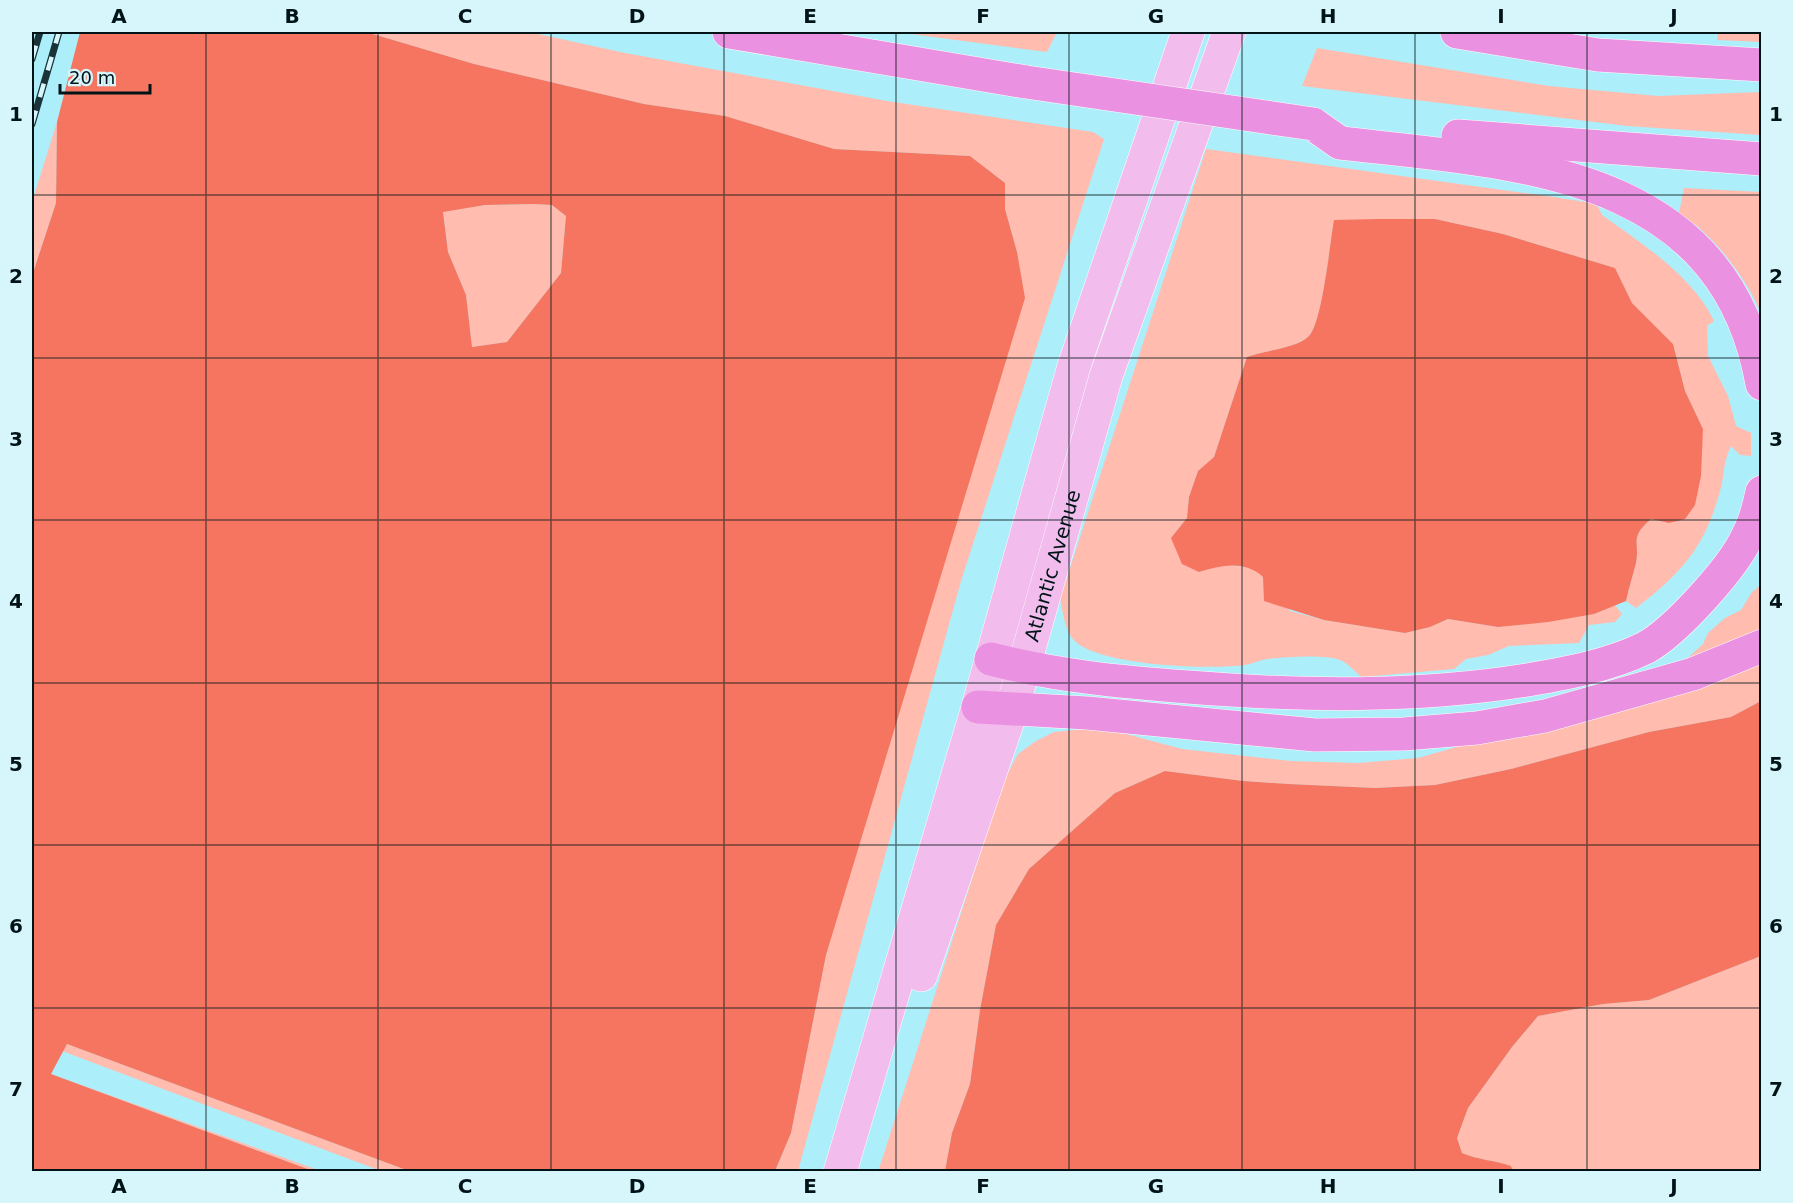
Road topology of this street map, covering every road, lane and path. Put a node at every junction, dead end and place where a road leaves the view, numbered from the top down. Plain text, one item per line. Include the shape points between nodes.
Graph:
1 (729, 32) edge
2 (1188, 32) edge
3 (1229, 32) edge
4 (1456, 32) edge
5 (1761, 65) edge
6 (1312, 124) junction
7 (1761, 159) edge
8 (1761, 384) edge
9 (1761, 492) edge
10 (1761, 646) edge
11 (991, 659) junction
12 (1024, 667) junction
13 (978, 706) junction
14 (1011, 709) junction
15 (864, 1092) junction
16 (840, 1172) edge

1 - 6 highway, bridge via 1026,82
2 - 11 main road, Atlantic Avenue via 1074,366
3 - 12 main road, Atlantic Avenue via 1106,376
4 - 5 highway via 1598,55
6 - 7 highway
6 - 8 highway via 1340,143 1543,170 1609,191 1648,210 1713,266 1737,303
9 - 12 highway via 1748,536 1674,627 1646,647 1598,666 1480,687 1374,694 1281,694 1110,681
10 - 14 highway via 1693,674 1545,716 1435,732 1315,735
11 - 12 highway
11 - 13 main road, Atlantic Avenue
12 - 14 main road, Atlantic Avenue
13 - 14 highway
13 - 15 main road, Atlantic Avenue
14 - 15 main road, Atlantic Avenue via 915,993
15 - 16 main road, Atlantic Avenue

